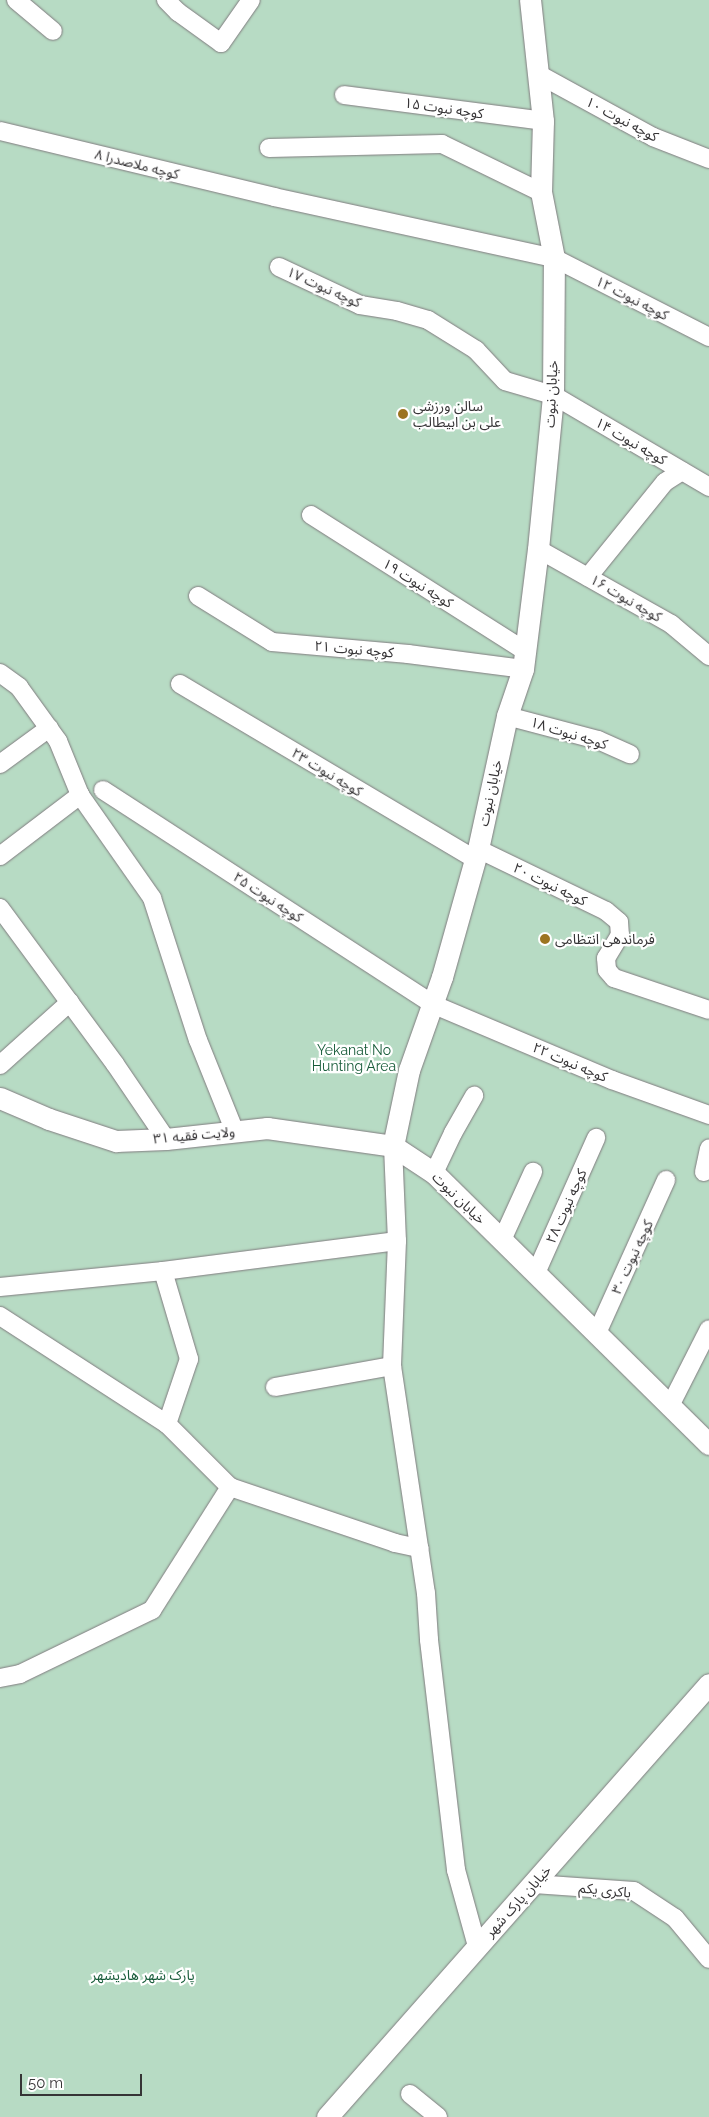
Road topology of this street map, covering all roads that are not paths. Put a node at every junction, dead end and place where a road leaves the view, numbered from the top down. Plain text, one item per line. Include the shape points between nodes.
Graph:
1 (16, 0) edge
2 (166, 0) edge
3 (251, 0) edge
4 (530, 0) edge
5 (53, 31) dead end
6 (538, 74) junction
7 (344, 95) dead end
8 (543, 121) junction
9 (0, 131) edge
10 (270, 148) dead end
11 (709, 160) edge
12 (541, 192) junction
13 (554, 258) junction
14 (279, 267) dead end
15 (709, 337) edge
16 (553, 395) junction
17 (682, 471) junction
18 (709, 487) edge
19 (311, 516) dead end
20 (538, 549) junction
21 (588, 577) junction
22 (198, 596) dead end
23 (709, 656) edge
24 (523, 659) junction
25 (0, 673) edge
26 (180, 684) dead end
27 (507, 716) junction
28 (49, 728) junction
29 (630, 754) dead end
30 (0, 764) edge
31 (103, 790) dead end
32 (80, 795) junction
33 (477, 854) junction
34 (0, 856) edge
35 (0, 908) edge
36 (70, 1002) junction
37 (432, 1004) junction
38 (709, 1010) edge
39 (0, 1065) edge
40 (474, 1096) dead end
41 (0, 1098) edge
42 (709, 1115) edge
43 (234, 1132) junction
44 (596, 1138) dead end
45 (166, 1140) junction
46 (394, 1146) junction
47 (709, 1149) edge
48 (533, 1172) dead end
49 (704, 1172) dead end
50 (434, 1173) junction
51 (666, 1180) dead end
52 (502, 1240) junction
53 (397, 1241) junction
54 (163, 1271) junction
55 (536, 1274) junction
56 (0, 1287) edge
57 (0, 1316) edge
58 (709, 1329) edge
59 (597, 1333) junction
60 (392, 1366) junction
61 (274, 1387) dead end
62 (670, 1406) junction
63 (167, 1424) junction
64 (709, 1444) edge
65 (230, 1487) junction
66 (419, 1548) junction
67 (0, 1678) edge
68 (709, 1684) edge
69 (534, 1884) junction
70 (477, 1946) junction
71 (709, 1959) edge
72 (410, 2094) dead end
73 (327, 2117) edge
74 (438, 2117) edge

1 - 5 street
2 - 3 street via 221,43
4 - 6 street, خیابان نبوت
6 - 8 street, خیابان نبوت
6 - 11 street, کوچه نبوت ۱۰ via 653,137
7 - 8 street, کوچه نبوت ۱۵
8 - 12 street, خیابان نبوت
9 - 13 street, کوچه ملاصدرا ۸ via 274,197
10 - 12 street via 442,144
12 - 13 street, خیابان نبوت
13 - 15 street, کوچه نبوت ۱۲
13 - 16 street, خیابان نبوت
14 - 16 street, کوچه نبوت ۱۷ via 360,305 428,320 476,350 505,381
16 - 17 street, کوچه نبوت ۱۴
16 - 20 street, خیابان نبوت
17 - 18 street, کوچه نبوت ۱۴
17 - 21 street via 665,482
19 - 24 street, کوچه نبوت ۱۹
20 - 21 street, کوچه نبوت ۱۶
20 - 24 street, خیابان نبوت
21 - 23 street, کوچه نبوت ۱۶ via 671,624
22 - 24 street, کوچه نبوت ۲۱ via 272,642 408,654
24 - 27 street, خیابان نبوت
25 - 28 street via 18,687
26 - 33 street, کوچه نبوت ۲۳
27 - 29 street, کوچه نبوت ۱۸ via 598,740
27 - 33 street, خیابان نبوت
28 - 30 street
28 - 32 street via 58,741
31 - 37 street, کوچه نبوت ۲۵
32 - 34 street
32 - 43 street via 152,898 198,1040
33 - 37 street, خیابان نبوت
33 - 38 street, کوچه نبوت ۲۰ via 606,911 619,922 620,935 606,958 607,970 614,978
35 - 36 street
36 - 39 street
36 - 45 street
37 - 42 street, کوچه نبوت ۲۲ via 612,1080
37 - 46 street, خیابان نبوت via 409,1070
40 - 50 street
41 - 45 street, ولایت فقیه ۳۱ via 49,1119 116,1140
43 - 45 street, ولایت فقیه ۳۱
43 - 46 street, ولایت فقیه ۳۱ via 266,1128
44 - 55 street, کوچه نبوت ۲۸
46 - 50 street, خیابان نبوت
46 - 53 street
47 - 49 street
48 - 52 street
50 - 52 street, خیابان نبوت
51 - 59 street, کوچه نبوت ۳۰
52 - 55 street, خیابان نبوت
53 - 54 street
53 - 60 street
54 - 56 street
54 - 63 street via 189,1359
55 - 59 street, خیابان نبوت
57 - 63 street
58 - 62 street
59 - 62 street, خیابان نبوت
60 - 61 street
60 - 66 street
62 - 64 street, خیابان نبوت
63 - 65 street
65 - 66 street via 395,1543
65 - 67 street via 152,1610 20,1674
66 - 70 street via 456,1870
68 - 69 street, خیابان پارک شهر
69 - 70 street, خیابان پارک شهر
69 - 71 street, باکری یکم via 634,1892 675,1918
70 - 73 street, خیابان پارک شهر
72 - 74 street

